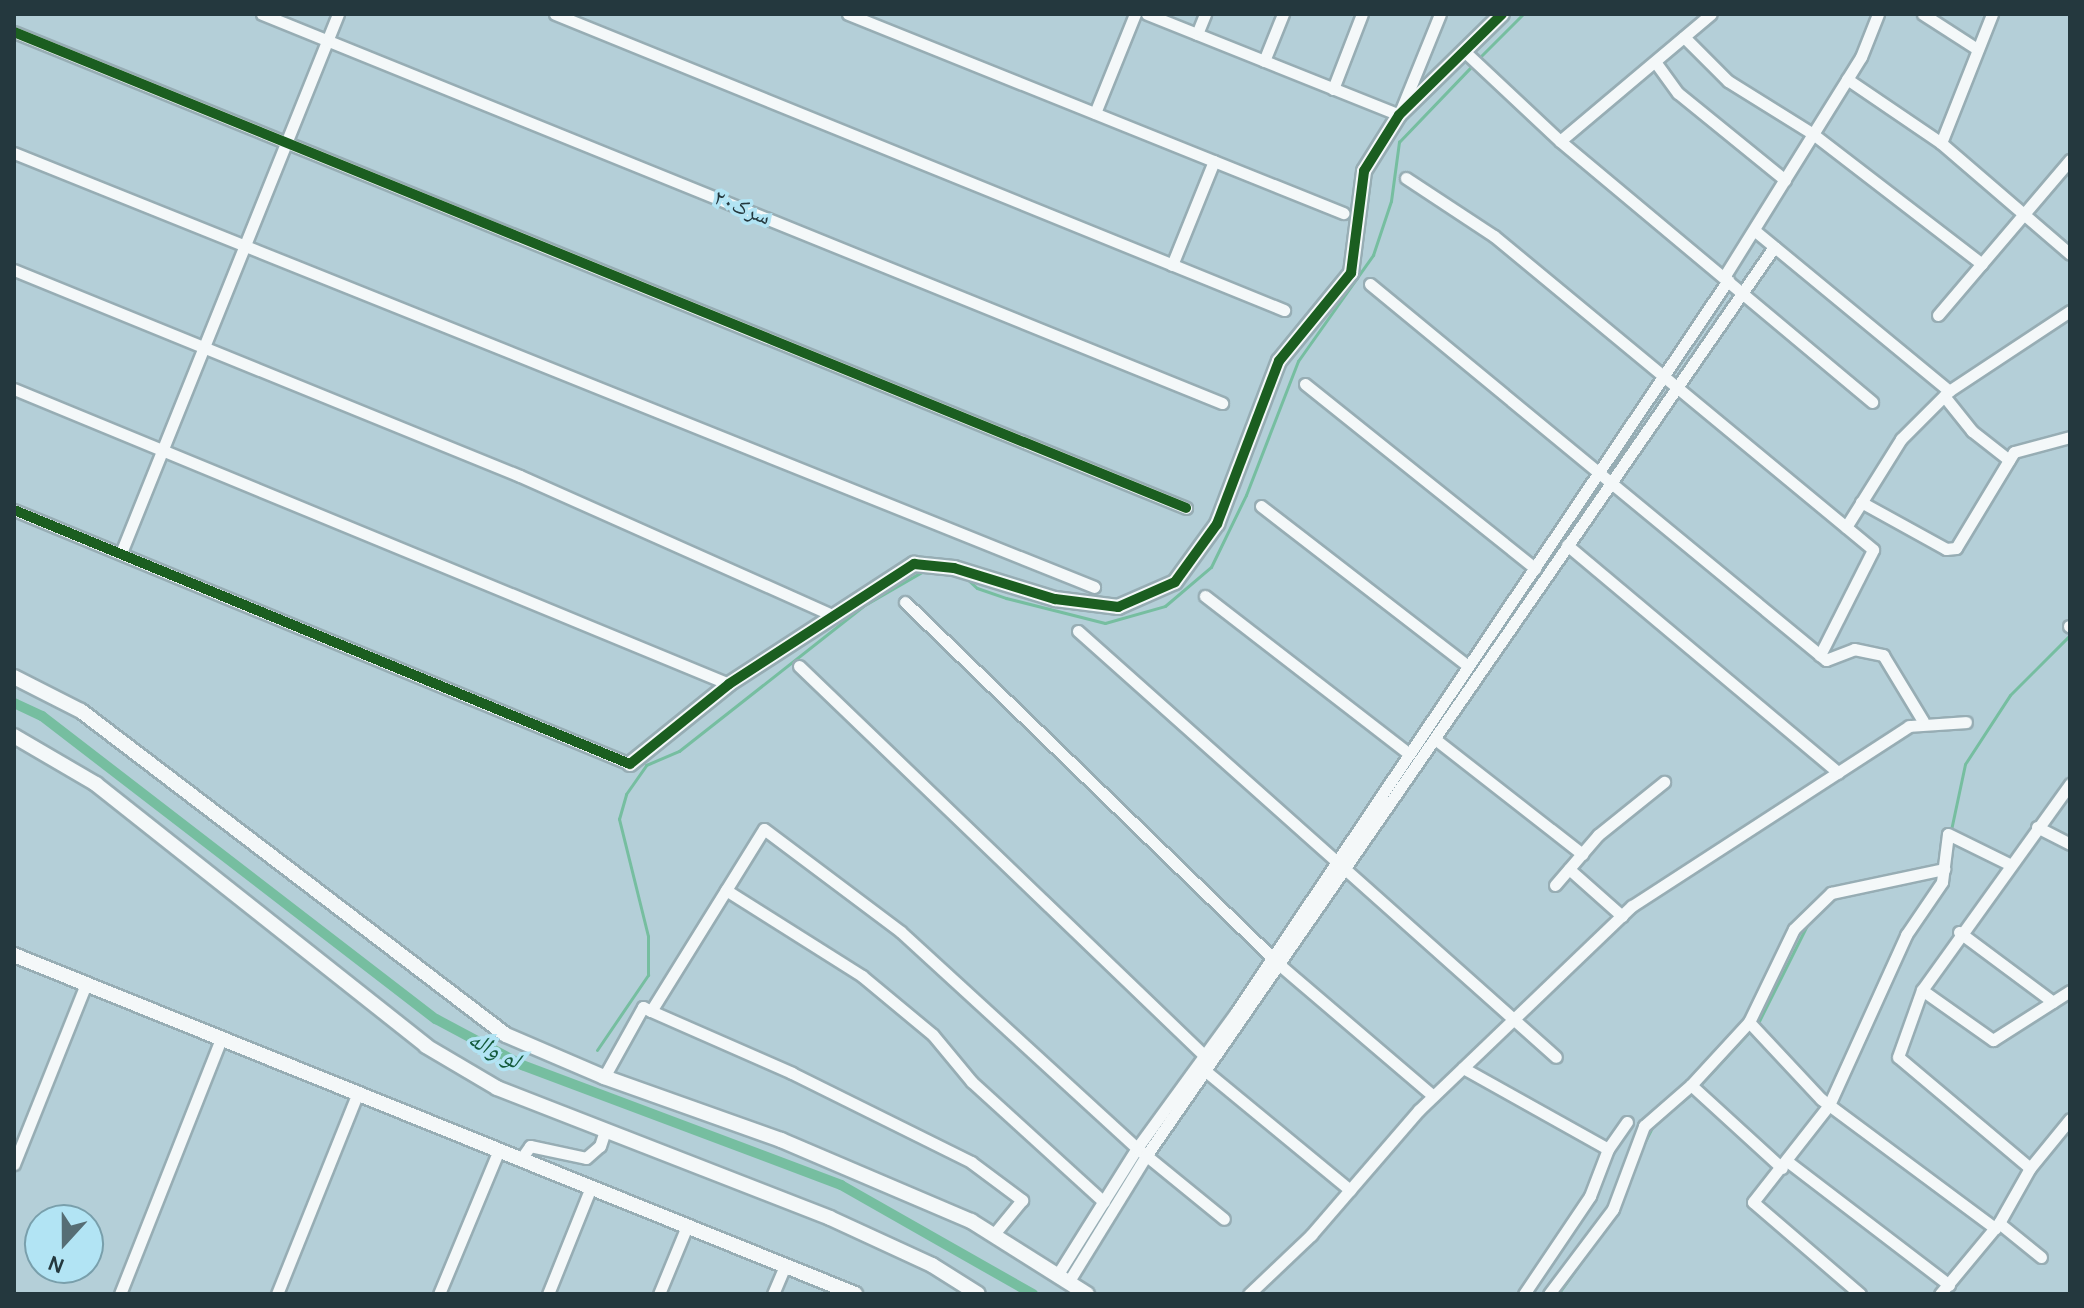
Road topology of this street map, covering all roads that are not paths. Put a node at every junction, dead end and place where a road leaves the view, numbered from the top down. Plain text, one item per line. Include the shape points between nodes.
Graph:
1 (262, 14) edge
2 (338, 14) edge
3 (555, 14) edge
4 (848, 14) edge
5 (1135, 14) edge
6 (1147, 14) edge
7 (1205, 14) edge
8 (1283, 14) edge
9 (1362, 14) edge
10 (1440, 14) edge
11 (1502, 14) edge
12 (1711, 14) edge
13 (1878, 14) edge
14 (1923, 14) edge
15 (1992, 14) edge
16 (14, 32) edge
17 (1197, 34) junction
18 (1684, 37) junction
19 (328, 40) junction
20 (1977, 49) junction
21 (1464, 51) junction
22 (1264, 61) junction
23 (1656, 63) junction
24 (1847, 79) junction
25 (1333, 89) junction
26 (1095, 113) junction
27 (1399, 115) junction
28 (1813, 134) junction
29 (1560, 141) junction
30 (286, 143) junction
31 (1941, 143) junction
32 (14, 153) edge
33 (2070, 160) edge
34 (1214, 161) junction
35 (1406, 178) dead end
36 (1785, 180) junction
37 (2028, 212) junction
38 (1343, 213) dead end
39 (1754, 230) junction
40 (245, 245) junction
41 (1774, 247) junction
42 (2070, 254) edge
43 (1982, 264) junction
44 (1172, 265) junction
45 (14, 270) edge
46 (1726, 278) junction
47 (1370, 284) dead end
48 (1742, 291) junction
49 (1284, 310) dead end
50 (2070, 311) edge
51 (1938, 315) dead end
52 (204, 347) junction
53 (1663, 377) junction
54 (1305, 384) dead end
55 (1675, 388) junction
56 (14, 389) edge
57 (1946, 394) junction
58 (1872, 402) dead end
59 (1222, 403) dead end
60 (2070, 437) edge
61 (162, 449) junction
62 (2009, 460) junction
63 (1598, 472) junction
64 (1610, 482) junction
65 (1861, 502) junction
66 (1261, 506) dead end
67 (1186, 508) dead end
68 (14, 510) edge
69 (1846, 527) junction
70 (1567, 545) junction
71 (121, 553) junction
72 (1535, 568) junction
73 (1094, 587) dead end
74 (1205, 596) dead end
75 (905, 602) dead end
76 (834, 616) junction
77 (1078, 631) dead end
78 (1820, 655) junction
79 (1467, 665) junction
80 (799, 666) dead end
81 (14, 677) edge
82 (729, 684) junction
83 (1923, 721) junction
84 (1966, 722) dead end
85 (14, 736) edge
86 (1435, 739) junction
87 (1408, 753) junction
88 (630, 764) joint
89 (1838, 772) junction
90 (1664, 782) dead end
91 (2070, 784) edge
92 (2037, 827) junction
93 (2070, 844) edge
94 (1582, 854) junction
95 (1336, 860) junction
96 (2009, 864) junction
97 (1346, 869) junction
98 (1569, 869) junction
99 (1944, 869) junction
100 (1555, 885) dead end
101 (726, 890) junction
102 (1622, 916) junction
103 (1959, 932) junction
104 (14, 955) edge
105 (1272, 955) junction
106 (1281, 966) junction
107 (86, 984) junction
108 (1922, 990) junction
109 (2070, 991) edge
110 (2053, 1002) junction
111 (651, 1011) junction
112 (1515, 1019) junction
113 (1749, 1022) junction
114 (221, 1039) junction
115 (1556, 1057) dead end
116 (1209, 1065) junction
117 (1463, 1068) junction
118 (604, 1077) junction
119 (1691, 1085) junction
120 (358, 1093) junction
121 (1433, 1096) junction
122 (1829, 1105) junction
123 (2070, 1119) edge
124 (1627, 1122) dead end
125 (605, 1131) junction
126 (1608, 1149) junction
127 (499, 1150) junction
128 (1141, 1152) junction
129 (521, 1159) junction
130 (14, 1164) edge
131 (1784, 1165) junction
132 (2030, 1168) junction
133 (591, 1187) junction
134 (1350, 1190) junction
135 (1104, 1202) junction
136 (1224, 1219) dead end
137 (1997, 1225) junction
138 (687, 1226) junction
139 (994, 1234) junction
140 (2041, 1257) dead end
141 (785, 1266) junction
142 (1063, 1277) junction
143 (1944, 1289) edge
144 (120, 1294) edge
145 (277, 1294) edge
146 (439, 1294) edge
147 (548, 1294) edge
148 (659, 1294) edge
149 (773, 1294) edge
150 (855, 1294) edge
151 (978, 1294) edge
152 (1087, 1294) edge
153 (1249, 1294) edge
154 (1524, 1294) edge
155 (1549, 1294) edge
156 (1860, 1294) edge

1 - 19 street, سرک۲۰
2 - 19 street
3 - 44 street
4 - 26 street
5 - 26 street
6 - 17 street
7 - 17 street
8 - 22 street
9 - 25 street
10 - 27 street
11 - 21 street
12 - 18 street
13 - 24 street
14 - 20 street
15 - 20 street
16 - 30 street
17 - 22 street
18 - 23 street
18 - 28 street via 1728,81
19 - 30 street
19 - 59 street, سرک۲۰
20 - 31 street
21 - 27 street
21 - 29 street
22 - 25 street
23 - 29 street
23 - 36 street via 1678,93
24 - 28 street
24 - 31 street
25 - 27 street
26 - 34 street
27 - 76 street via 1364,171 1351,273 1279,361 1217,524 1175,582 1118,607 1055,599 954,568 914,564
28 - 36 street
28 - 43 street
29 - 46 street
30 - 40 street
30 - 67 street
31 - 37 street
32 - 40 street
33 - 37 street
34 - 38 street
34 - 44 street
35 - 53 street via 1494,236
36 - 39 street
37 - 42 street
37 - 43 street
39 - 41 street
39 - 46 street
40 - 52 street
40 - 73 street
41 - 48 street
41 - 57 street
43 - 51 street
44 - 49 street
45 - 52 street
46 - 48 street
46 - 53 street
47 - 63 street
48 - 55 street
48 - 58 street
50 - 57 street
52 - 61 street
52 - 76 street via 520,476
53 - 55 street
53 - 63 street
54 - 72 street
55 - 64 street
55 - 69 street
56 - 61 street
57 - 62 street via 1972,431
57 - 65 street via 1901,439
60 - 62 street via 2014,452
61 - 71 street
61 - 82 street
62 - 65 street via 1956,548 1946,549
63 - 64 street
63 - 72 street
64 - 70 street
64 - 78 street
65 - 69 street
66 - 79 street
68 - 71 street
69 - 78 street via 1873,550
70 - 86 street
70 - 89 street
71 - 88 street
72 - 79 street
74 - 87 street
75 - 105 street
76 - 82 street
77 - 95 street
78 - 83 street via 1826,660 1854,649 1883,655
79 - 87 street
80 - 116 street
81 - 118 street via 81,711 506,1035
82 - 88 street
83 - 84 street
83 - 89 street
85 - 125 street via 96,784 426,1046 497,1088
86 - 94 street
86 - 97 street
87 - 95 street
89 - 102 street
90 - 94 street
91 - 92 street
92 - 93 street
92 - 96 street
94 - 98 street
95 - 97 street
95 - 105 street
96 - 99 street via 1948,834
96 - 103 street
97 - 106 street
97 - 112 street
98 - 100 street
98 - 102 street
99 - 113 street via 1831,893 1794,929
99 - 122 street via 1942,882 1906,935
101 - 111 street
101 - 128 street via 764,829 901,932
101 - 135 street via 862,976 933,1035 972,1082
102 - 112 street
103 - 108 street
103 - 110 street
104 - 107 street
105 - 106 street
105 - 116 street
106 - 116 street
106 - 121 street
107 - 114 street
107 - 130 street
108 - 110 street via 1993,1040
108 - 132 street via 1898,1057
109 - 110 street
111 - 118 street via 643,1007
111 - 139 street via 792,1073 971,1162 1022,1200
112 - 115 street
112 - 117 street
113 - 119 street
113 - 122 street
114 - 120 street
114 - 144 street
116 - 128 street
116 - 134 street
117 - 121 street
117 - 126 street
118 - 139 street via 781,1140
119 - 131 street
119 - 155 street via 1644,1126 1613,1209
120 - 127 street
120 - 145 street
121 - 134 street
122 - 131 street
122 - 137 street
123 - 132 street
124 - 126 street
125 - 129 street via 600,1146 586,1158 530,1146
125 - 151 street via 830,1218 932,1265
126 - 154 street via 1590,1196
127 - 129 street
127 - 146 street
128 - 135 street
128 - 136 street
128 - 142 street
129 - 133 street
131 - 143 street
131 - 156 street via 1753,1202
132 - 137 street
133 - 138 street
133 - 147 street
134 - 153 street
135 - 142 street
137 - 140 street
137 - 143 street
138 - 141 street
138 - 148 street
139 - 142 street
141 - 149 street
141 - 150 street
142 - 152 street

